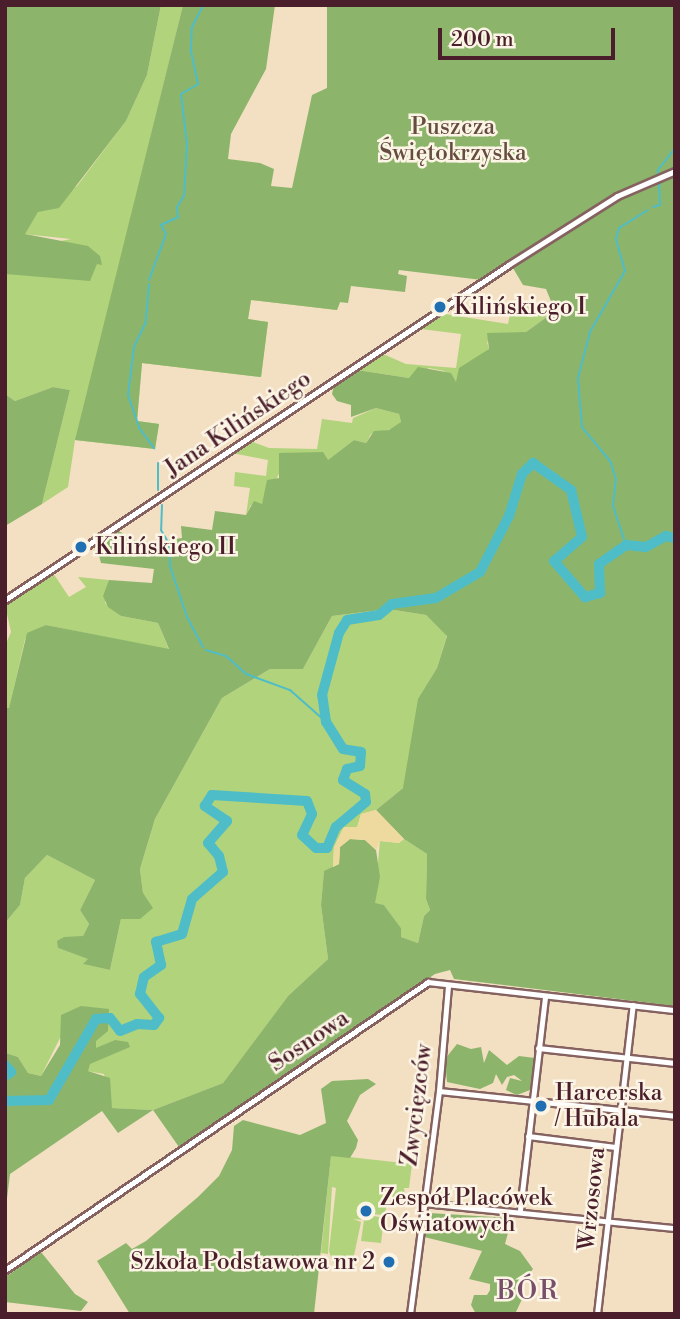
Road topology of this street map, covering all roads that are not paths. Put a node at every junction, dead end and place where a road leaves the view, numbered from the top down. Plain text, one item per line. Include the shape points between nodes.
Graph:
1 (675, 171) edge
2 (5, 600) edge
3 (448, 985) junction
4 (545, 996) junction
5 (633, 1005) junction
6 (675, 1010) edge
7 (538, 1048) junction
8 (626, 1057) junction
9 (675, 1063) edge
10 (439, 1091) junction
11 (532, 1100) junction
12 (620, 1109) junction
13 (675, 1116) edge
14 (528, 1136) junction
15 (615, 1147) junction
16 (423, 1203) junction
17 (520, 1210) junction
18 (608, 1220) junction
19 (675, 1228) edge
20 (5, 1270) edge
21 (410, 1314) edge
22 (597, 1314) edge

1 - 2 street, Jana Kilińskiego via 617,196
3 - 4 street, Sosnowa
3 - 10 street, Zwycięzców
3 - 20 street, Sosnowa via 428,982
4 - 5 street, Sosnowa
4 - 7 street
5 - 6 street, Sosnowa
5 - 8 street, Wrzosowa
7 - 8 street
7 - 11 street
8 - 9 street
8 - 12 street, Wrzosowa
10 - 11 street
10 - 16 street, Zwycięzców
11 - 12 street
11 - 14 street
12 - 13 street
12 - 15 street, Wrzosowa
14 - 15 street
14 - 17 street
15 - 18 street, Wrzosowa
16 - 17 street
16 - 21 street, Zwycięzców
17 - 18 street
18 - 19 street
18 - 22 street, Wrzosowa

